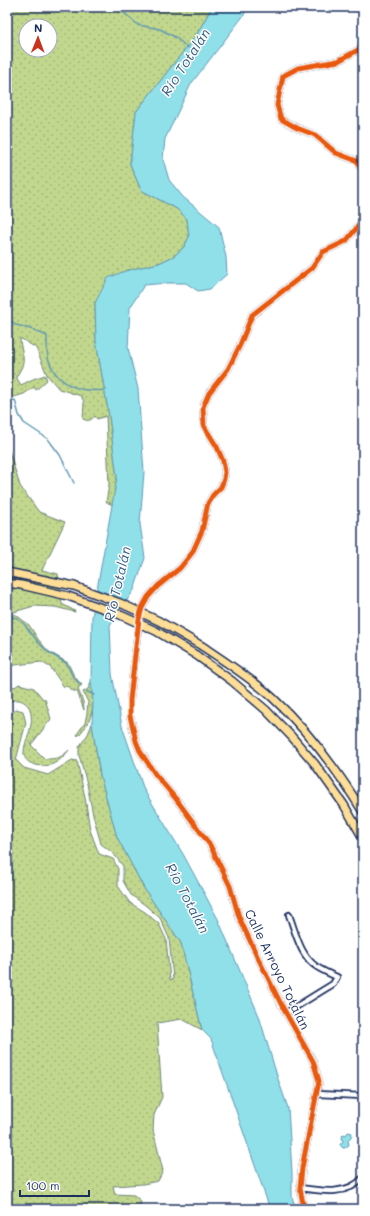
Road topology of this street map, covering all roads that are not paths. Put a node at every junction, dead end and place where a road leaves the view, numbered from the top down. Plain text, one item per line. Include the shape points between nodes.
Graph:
1 (363, 46) edge
2 (363, 171) edge
3 (363, 216) edge
4 (7, 572) edge
5 (7, 583) edge
6 (363, 812) edge
7 (363, 838) edge
8 (289, 915) dead end
9 (286, 1013) junction
10 (316, 1094) junction
11 (363, 1096) edge
12 (363, 1178) edge
13 (300, 1188) junction
14 (304, 1209) edge

1 - 2 street via 338,61 298,68 283,76 277,106 281,119 316,135 336,153 357,161
3 - 9 street, Calle Arroyo Totalán via 346,241 323,252 312,268 252,315 228,369 209,393 203,407 204,426 218,446 223,461 224,479 208,503 202,531 192,553 180,568 158,586 142,608 130,700 130,716 140,751 210,845 230,886 239,917
4 - 6 highway, bridge via 74,586 120,603 159,621 238,670 299,725 324,755
5 - 7 highway, bridge via 68,596 116,613 156,631 196,655 266,710 292,737 344,805
8 - 9 street, Calle Arroyo Totalán via 306,957 316,967 336,977 333,984
9 - 10 street, Calle Arroyo Totalán via 313,1061 320,1081
10 - 11 street
10 - 13 street, Calle Arroyo Totalán
12 - 13 street via 348,1189 332,1191
13 - 14 street, Calle Arroyo Totalán

